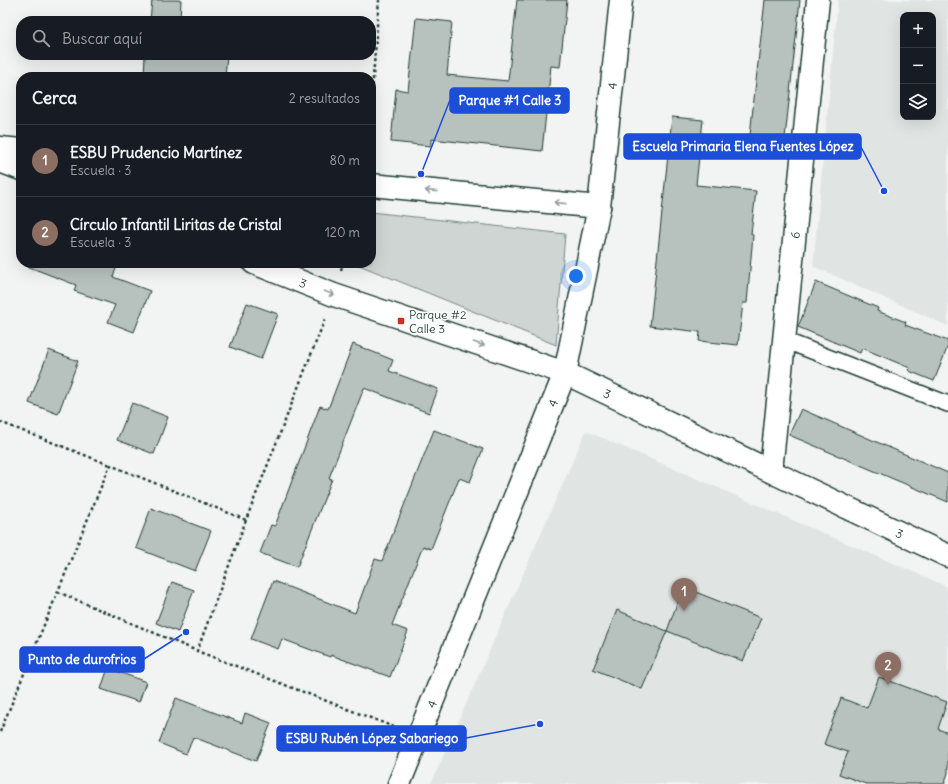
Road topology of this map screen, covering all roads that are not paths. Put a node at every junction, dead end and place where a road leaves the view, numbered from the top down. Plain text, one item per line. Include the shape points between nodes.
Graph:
1 (621, 0) edge
2 (818, 0) edge
3 (0, 148) edge
4 (16, 150) edge
5 (0, 161) edge
6 (16, 167) edge
7 (376, 185) edge
8 (599, 207) junction
9 (266, 268) edge
10 (784, 340) junction
11 (565, 373) junction
12 (948, 404) edge
13 (771, 471) junction
14 (948, 556) edge
15 (399, 784) edge

1 - 8 street, 4
2 - 10 street, 6
3 - 4 street
5 - 6 street
8 -> 7 street
8 - 11 street, 4
9 -> 11 street, 3 via 334,295
10 - 12 lane
10 - 13 street, 6
11 - 13 street, 3
11 - 15 street, 4
13 - 14 street, 3

